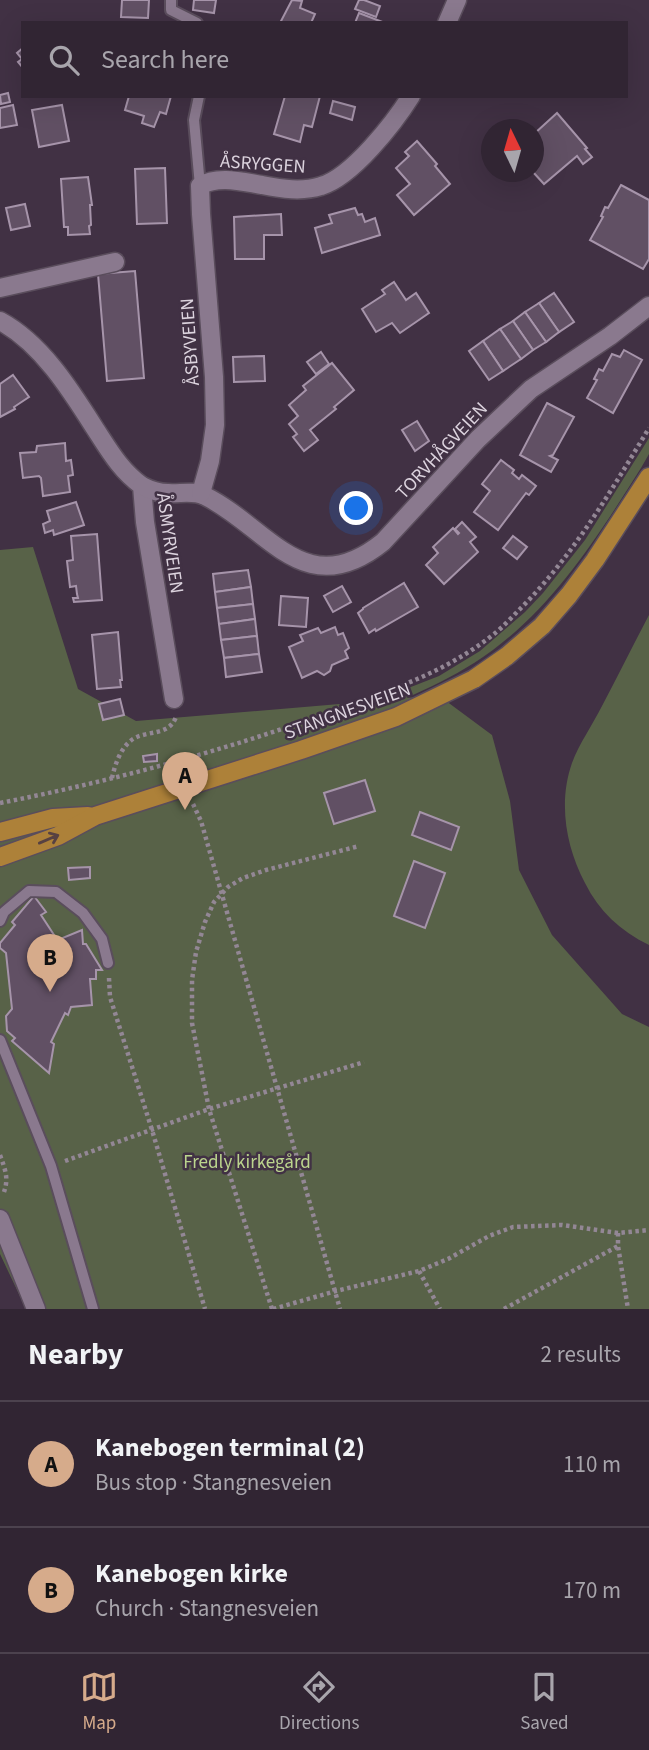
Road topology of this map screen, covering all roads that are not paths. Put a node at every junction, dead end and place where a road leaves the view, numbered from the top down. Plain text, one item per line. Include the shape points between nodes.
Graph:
1 (171, 0) edge
2 (457, 0) edge
3 (193, 21) edge
4 (448, 21) edge
5 (199, 98) edge
6 (410, 98) edge
7 (200, 186) junction
8 (115, 262) dead end
9 (0, 288) edge
10 (649, 306) edge
11 (0, 321) edge
12 (649, 477) edge
13 (142, 486) junction
14 (201, 494) junction
15 (174, 699) road end
16 (95, 816) junction
17 (0, 832) edge
18 (0, 857) edge
19 (0, 921) edge
20 (108, 963) road end
21 (0, 1040) edge
22 (0, 1219) edge
23 (36, 1309) edge
24 (93, 1309) edge

1 - 3 lane via 171,10
2 - 4 street
5 - 7 lane via 194,120
6 - 7 street, ÅSRYGGEN via 399,115 334,181 288,190 228,180
7 - 14 street, ÅSBYVEIEN via 215,425
8 - 9 street
10 - 14 street, TORVHÅGVEIEN via 531,388 383,542 346,564 315,565 300,560
11 - 13 street, ÅSMYRVEIEN via 55,369 122,470
12 - 16 main road, STANGNESVEIEN via 569,595 542,626 474,679 396,718
13 - 14 street, TORVHÅGVEIEN via 152,491
13 - 15 street, ÅSMYRVEIEN
16 - 17 main road, STANGNESVEIEN via 53,818
18 -> 16 main road, STANGNESVEIEN via 58,836
19 - 20 lane via 29,891 56,892 83,913 102,939
21 - 24 lane via 51,1166
22 - 23 street

